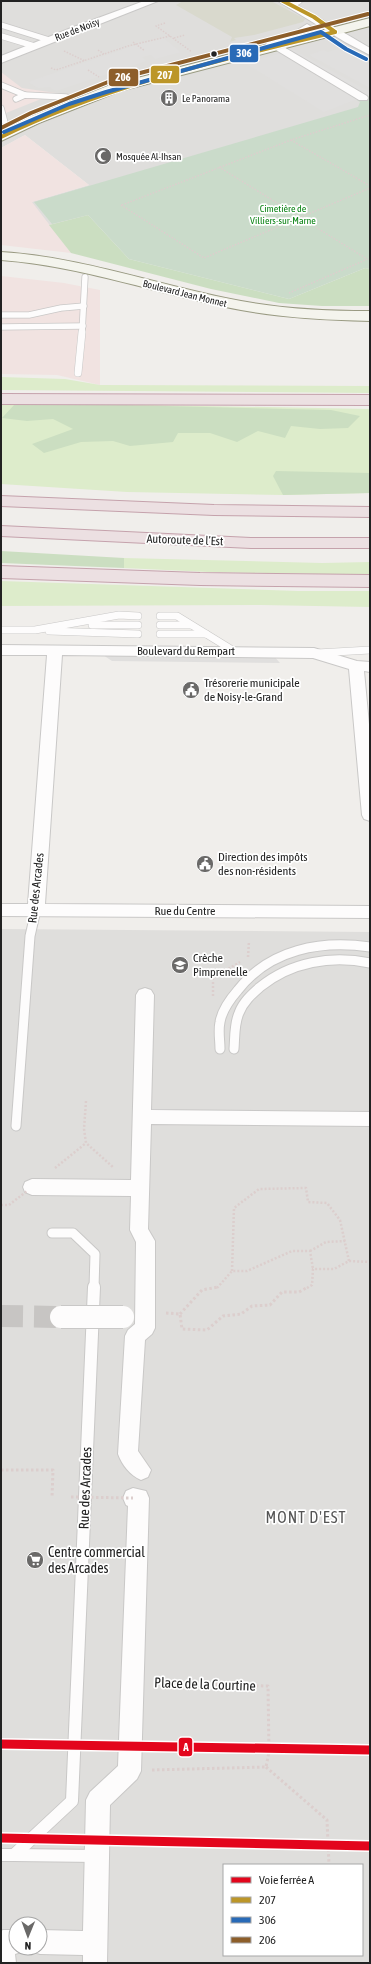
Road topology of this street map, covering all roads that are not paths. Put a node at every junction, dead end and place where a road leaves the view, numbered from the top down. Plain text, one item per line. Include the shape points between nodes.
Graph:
1 (153, 1) edge
2 (291, 2) edge
3 (370, 18) edge
4 (370, 22) edge
5 (323, 23) junction
6 (1, 25) edge
7 (307, 27) junction
8 (335, 32) junction
9 (1, 36) edge
10 (49, 40) junction
11 (34, 46) junction
12 (274, 47) junction
13 (370, 52) edge
14 (1, 60) edge
15 (1, 85) edge
16 (25, 95) junction
17 (66, 97) junction
18 (363, 98) dead end
19 (16, 99) dead end
20 (2, 112) edge
21 (1, 137) edge
22 (1, 256) edge
23 (1, 266) edge
24 (85, 277) junction
25 (84, 306) junction
26 (1, 308) edge
27 (44, 312) junction
28 (1, 314) edge
29 (370, 316) edge
30 (370, 324) edge
31 (83, 326) junction
32 (1, 327) edge
33 (78, 373) dead end
34 (1, 399) edge
35 (370, 400) edge
36 (1, 501) edge
37 (370, 512) edge
38 (1, 531) edge
39 (370, 543) edge
40 (1, 572) edge
41 (370, 581) edge
42 (138, 616) dead end
43 (160, 616) dead end
44 (68, 624) junction
45 (138, 625) dead end
46 (160, 625) dead end
47 (192, 626) junction
48 (1, 630) edge
49 (35, 630) junction
50 (138, 634) dead end
51 (160, 634) dead end
52 (206, 634) junction
53 (1, 650) edge
54 (55, 650) junction
55 (370, 650) edge
56 (234, 651) junction
57 (314, 653) junction
58 (363, 667) edge
59 (370, 815) edge
60 (1, 910) edge
61 (36, 910) junction
62 (370, 912) edge
63 (370, 945) edge
64 (370, 963) edge
65 (145, 994) dead end
66 (220, 1049) dead end
67 (234, 1049) dead end
68 (143, 1117) junction
69 (370, 1119) edge
70 (16, 1126) dead end
71 (139, 1188) junction
72 (29, 1189) road end
73 (52, 1233) dead end
74 (60, 1317) tunnel mouth
75 (122, 1317) dead end
76 (141, 1470) dead end
77 (133, 1498) road end
78 (1, 1855) edge
79 (14, 1855) junction
80 (106, 1856) dead end
81 (8, 1942) edge
82 (48, 1944) edge
83 (95, 1953) edge
84 (4, 1963) edge

1 - 10 street, Rue de Noisy
2 - 5 street
3 - 5 main road
4 - 8 main road
5 - 7 main road
5 - 8 street
6 - 10 lane
7 - 12 street via 294,36 272,42
7 - 17 main road via 137,74
8 - 12 main road
8 - 13 street
9 - 11 lane
10 - 11 street, Rue de Noisy
11 - 14 street, Rue de Noisy
12 - 18 street
12 - 21 main road via 115,88 34,120
15 - 16 lane
16 - 17 lane
16 - 19 lane
17 - 20 main road
22 - 29 main road, Boulevard Jean Monnet via 52,260 253,309 310,315
23 - 24 main road, Boulevard Jean Monnet via 50,270
24 - 25 lane
24 - 30 main road, Boulevard Jean Monnet via 253,316 303,322
25 - 27 lane
25 - 31 lane
26 - 27 lane
27 - 28 lane via 29,315
31 - 32 lane
31 - 33 lane
34 - 35 highway
36 - 37 highway via 206,510
38 - 39 highway, Autoroute de l’Est via 244,543
40 - 41 highway via 200,579
42 - 44 lane via 119,616
43 - 47 lane via 177,616
44 - 45 lane
44 - 49 lane
46 - 47 lane
47 - 52 lane
48 - 49 lane
49 - 50 lane
51 - 52 lane
52 - 56 lane
53 - 54 street, Boulevard du Rempart
54 - 56 street, Boulevard du Rempart
54 - 61 street, Rue des Arcades
55 - 57 lane
56 - 57 street, Boulevard du Rempart
57 - 58 street, Boulevard du Rempart
58 - 59 street
60 - 61 street, Rue du Centre
61 - 62 street, Rue du Centre
61 - 70 lane, Rue des Arcades via 30,936
63 - 66 lane via 337,944 306,947 279,956 253,972 235,992 221,1020
64 - 67 lane via 361,960 319,961 286,970 256,990 244,1002 235,1021
65 - 68 street
68 - 69 street
68 - 71 street
71 - 72 street
71 - 76 street via 139,1230 146,1241 145,1328 134,1336 128,1454
73 - 79 lane, Rue des Arcades via 73,1233 95,1254 72,1801
74 - 75 street, bridge
77 - 83 street via 139,1498 129,1771 98,1800
78 - 79 lane
79 - 80 lane
81 - 84 street via 3,1942
82 - 83 street

